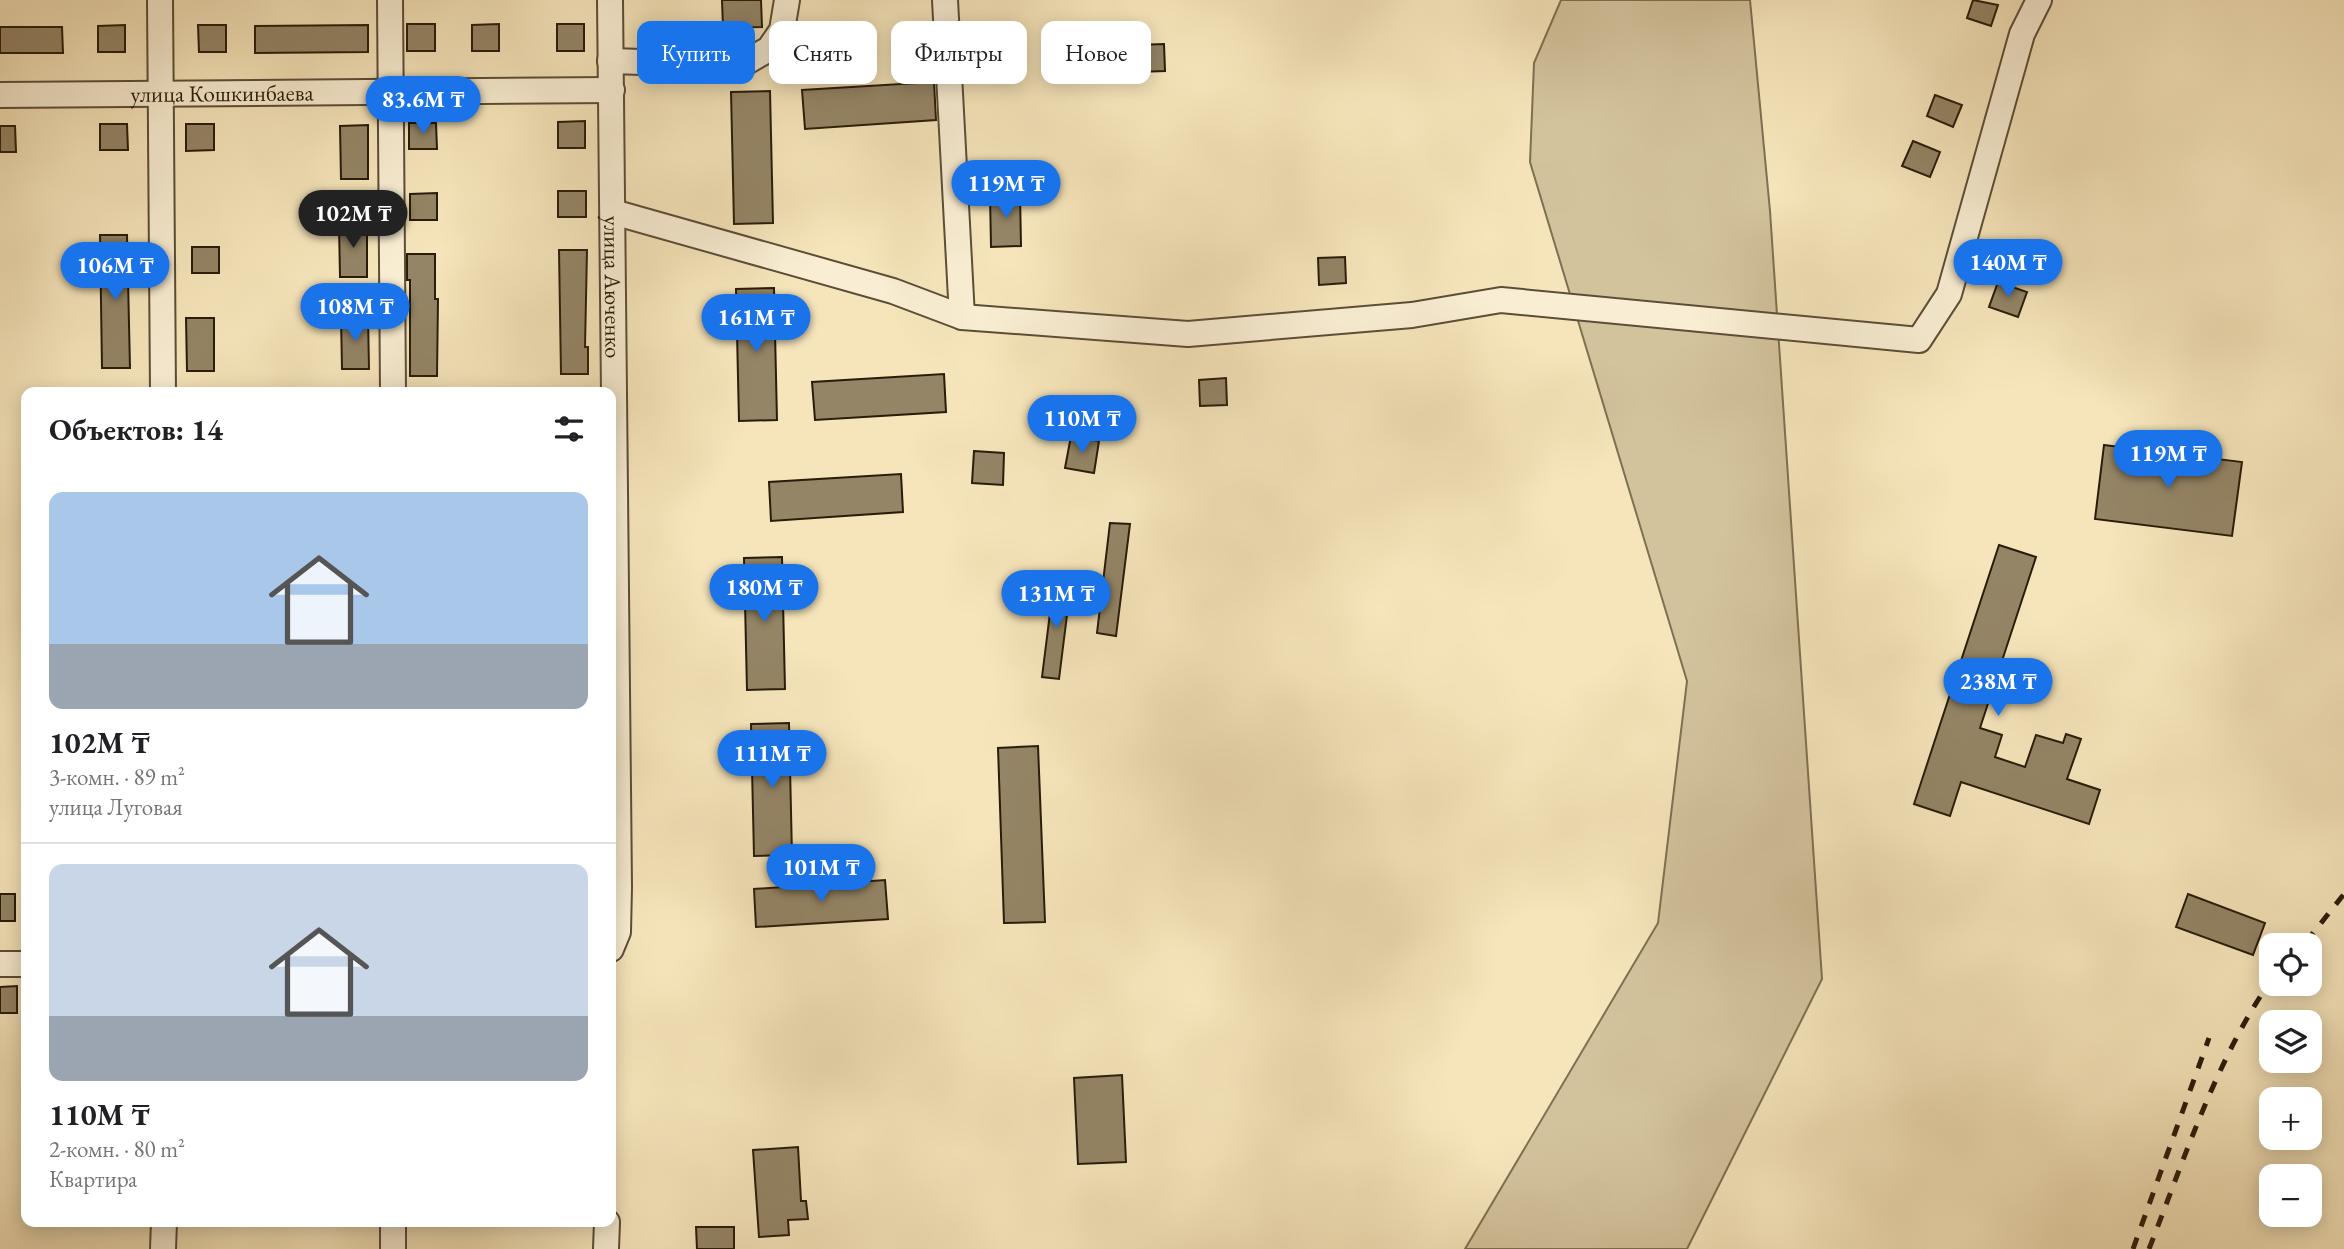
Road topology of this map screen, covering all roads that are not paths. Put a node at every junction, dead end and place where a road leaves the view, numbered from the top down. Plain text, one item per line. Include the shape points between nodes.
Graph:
1 (160, 0) edge
2 (390, 0) edge
3 (610, 0) edge
4 (787, 0) edge
5 (945, 0) edge
6 (2039, 0) edge
7 (610, 61) junction
8 (612, 90) junction
9 (160, 92) junction
10 (391, 93) junction
11 (0, 95) edge
12 (613, 212) junction
13 (962, 317) junction
14 (163, 387) edge
15 (393, 387) edge
16 (615, 387) edge
17 (616, 550) edge
18 (616, 937) edge
19 (0, 964) edge
20 (21, 964) edge
21 (164, 1227) edge
22 (393, 1227) edge
23 (607, 1227) edge
24 (163, 1249) edge
25 (393, 1249) edge
26 (606, 1249) edge

1 - 9 street
2 - 10 street
3 - 7 street, улица Аюченко
4 - 7 street via 782,30 769,49 741,65
5 - 13 street
6 - 13 street via 2022,34 1949,294 1919,340 1501,300 1412,314 1188,334
7 - 8 street, улица Аюченко
8 - 10 street, улица Кошкинбаева
8 - 12 street, улица Аюченко
9 - 10 street, улица Кошкинбаева
9 - 11 street, улица Кошкинбаева
9 - 14 street
10 - 15 street
12 - 13 street via 893,291
12 - 16 street, улица Аюченко
17 - 18 street, улица Аюченко
19 - 20 street
21 - 24 street
22 - 25 street
23 - 26 street

